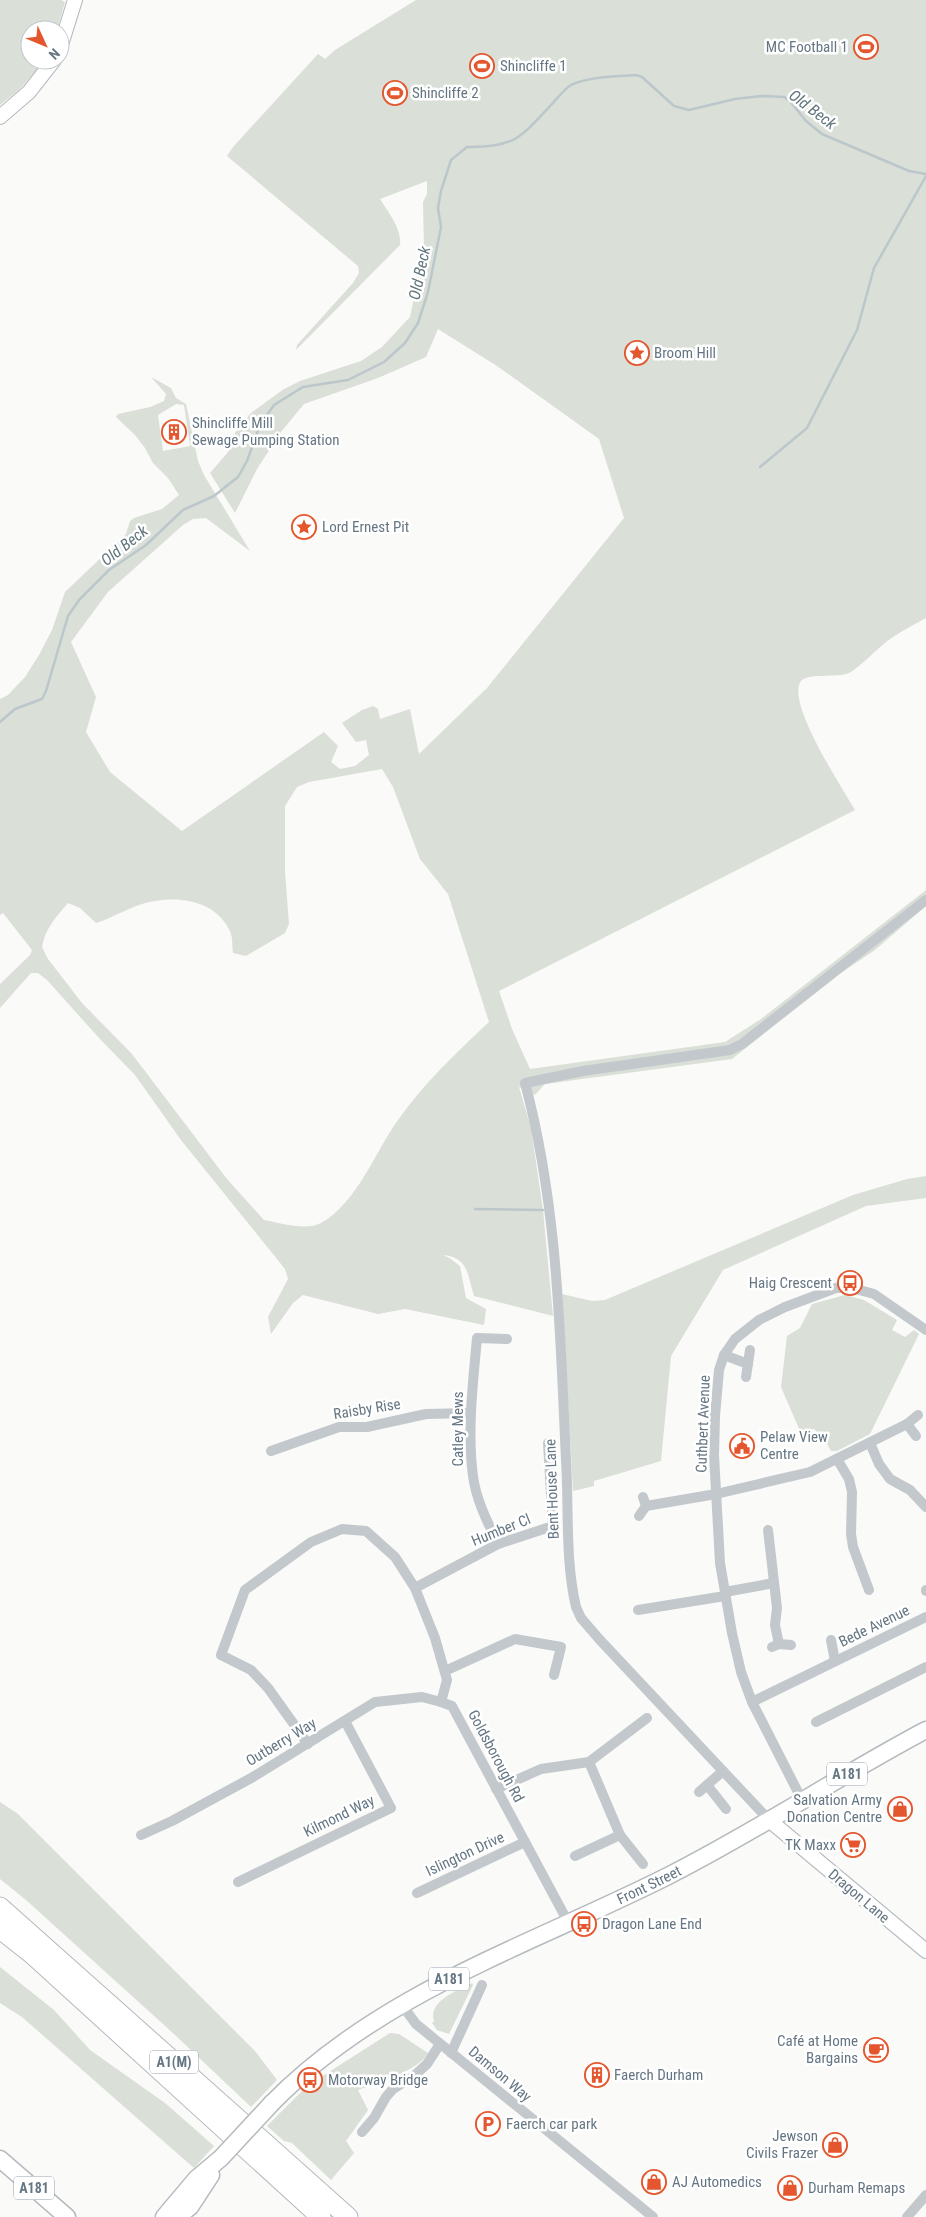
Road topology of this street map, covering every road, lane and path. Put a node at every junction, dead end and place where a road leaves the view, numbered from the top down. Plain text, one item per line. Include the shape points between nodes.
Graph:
1 (75, 0) edge
2 (69, 20) edge
3 (46, 70) edge
4 (0, 117) edge
5 (926, 900) edge
6 (926, 1330) edge
7 (507, 1339) dead end
8 (750, 1350) dead end
9 (726, 1351) junction
10 (748, 1364) junction
11 (746, 1377) dead end
12 (470, 1413) junction
13 (918, 1415) dead end
14 (907, 1424) junction
15 (916, 1436) dead end
16 (548, 1443) dead end
17 (870, 1444) junction
18 (271, 1451) dead end
19 (837, 1459) junction
20 (716, 1494) junction
21 (926, 1508) edge
22 (639, 1516) dead end
23 (768, 1530) dead end
24 (498, 1544) junction
25 (774, 1583) junction
26 (415, 1588) junction
27 (869, 1590) dead end
28 (725, 1594) junction
29 (638, 1610) dead end
30 (926, 1617) edge
31 (830, 1640) dead end
32 (791, 1645) dead end
33 (835, 1661) junction
34 (926, 1667) edge
35 (445, 1671) junction
36 (554, 1675) dead end
37 (441, 1702) junction
38 (752, 1702) junction
39 (647, 1718) dead end
40 (344, 1721) junction
41 (816, 1722) dead end
42 (926, 1730) edge
43 (308, 1744) junction
44 (589, 1762) junction
45 (723, 1771) junction
46 (496, 1789) junction
47 (802, 1800) junction
48 (726, 1809) dead end
49 (769, 1820) junction
50 (141, 1835) dead end
51 (620, 1835) junction
52 (525, 1842) junction
53 (575, 1856) dead end
54 (643, 1864) dead end
55 (238, 1882) dead end
56 (417, 1893) dead end
57 (0, 1907) edge
58 (568, 1922) junction
59 (0, 1929) edge
60 (926, 1951) edge
61 (482, 1985) dead end
62 (402, 2005) junction
63 (440, 2044) junction
64 (451, 2052) junction
65 (362, 2132) dead end
66 (221, 2158) junction
67 (0, 2159) edge
68 (926, 2195) edge
69 (184, 2214) edge
70 (67, 2217) edge
71 (164, 2217) edge
72 (321, 2217) edge
73 (348, 2217) edge
74 (652, 2217) edge
75 (907, 2217) edge

1 - 2 street
3 - 4 street via 29,92
5 - 45 street, Bent House Lane via 742,1044 730,1050 583,1071 525,1083 547,1189 556,1274 576,1607 600,1640
6 - 9 street via 874,1294 836,1288 759,1320 735,1338
7 - 12 street, Catley Mews via 478,1338
8 - 10 street
9 - 10 street
9 - 20 street, Cuthbert Avenue via 719,1370 715,1416
10 - 11 street
12 - 18 street, Raisby Rise via 426,1414 367,1426 339,1427
12 - 24 street, Catley Mews via 473,1476 480,1504
13 - 14 street
14 - 15 street
14 - 17 street
16 - 24 street, Humber Cl via 553,1526
17 - 19 street
17 - 21 street via 890,1479 910,1490
19 - 20 street via 810,1472
19 - 27 street via 852,1492 853,1547
20 - 22 street, Cuthbert Avenue via 644,1502
20 - 28 street, Cuthbert Avenue
23 - 25 street
24 - 26 street, Humber Cl
25 - 28 street
25 - 32 street via 776,1646
26 - 35 street
26 - 43 street via 395,1557 366,1532 342,1529 311,1542 245,1590 221,1654 251,1670
28 - 29 street
28 - 38 street, Cuthbert Avenue via 741,1672
30 - 33 street, Bede Avenue
31 - 33 street, Bede Avenue
33 - 38 street, Bede Avenue
34 - 41 street
35 - 36 street via 515,1639 561,1647
35 - 37 street via 447,1680
37 - 40 street, Outberry Way via 422,1697 376,1702
37 - 46 street, Goldsborough Rd via 452,1706
38 - 47 street, Cuthbert Avenue
39 - 44 street
40 - 43 street, Outberry Way
40 - 55 street, Kilmond Way via 392,1808
42 - 47 main road, Front Street / A181
43 - 50 street, Outberry Way via 253,1777
44 - 46 street via 541,1770
44 - 51 street
45 - 48 street via 703,1788
45 - 49 street, Bent House Lane
46 - 52 street, Goldsborough Rd
47 - 49 main road, Front Street / A181
49 - 58 main road, Front Street / A181 via 667,1877
49 - 60 street, Dragon Lane
51 - 53 street
51 - 54 street
52 - 56 street, Islington Drive
52 - 58 street, Goldsborough Rd
57 - 73 highway, A1(M)
58 - 62 main road, Front Street / A181 via 485,1960
59 - 72 highway, A1(M) via 32,1954
61 - 64 street
62 - 63 street, Damson Way via 416,2024
62 - 66 main road, Front Street / A181, bridge via 361,2030 294,2081
63 - 64 street, Damson Way
63 - 65 street via 427,2064 392,2089
64 - 74 street, Damson Way
66 - 69 main road, A181
66 - 71 main road, A181 via 196,2179
67 - 70 main road, A181
68 - 75 street

